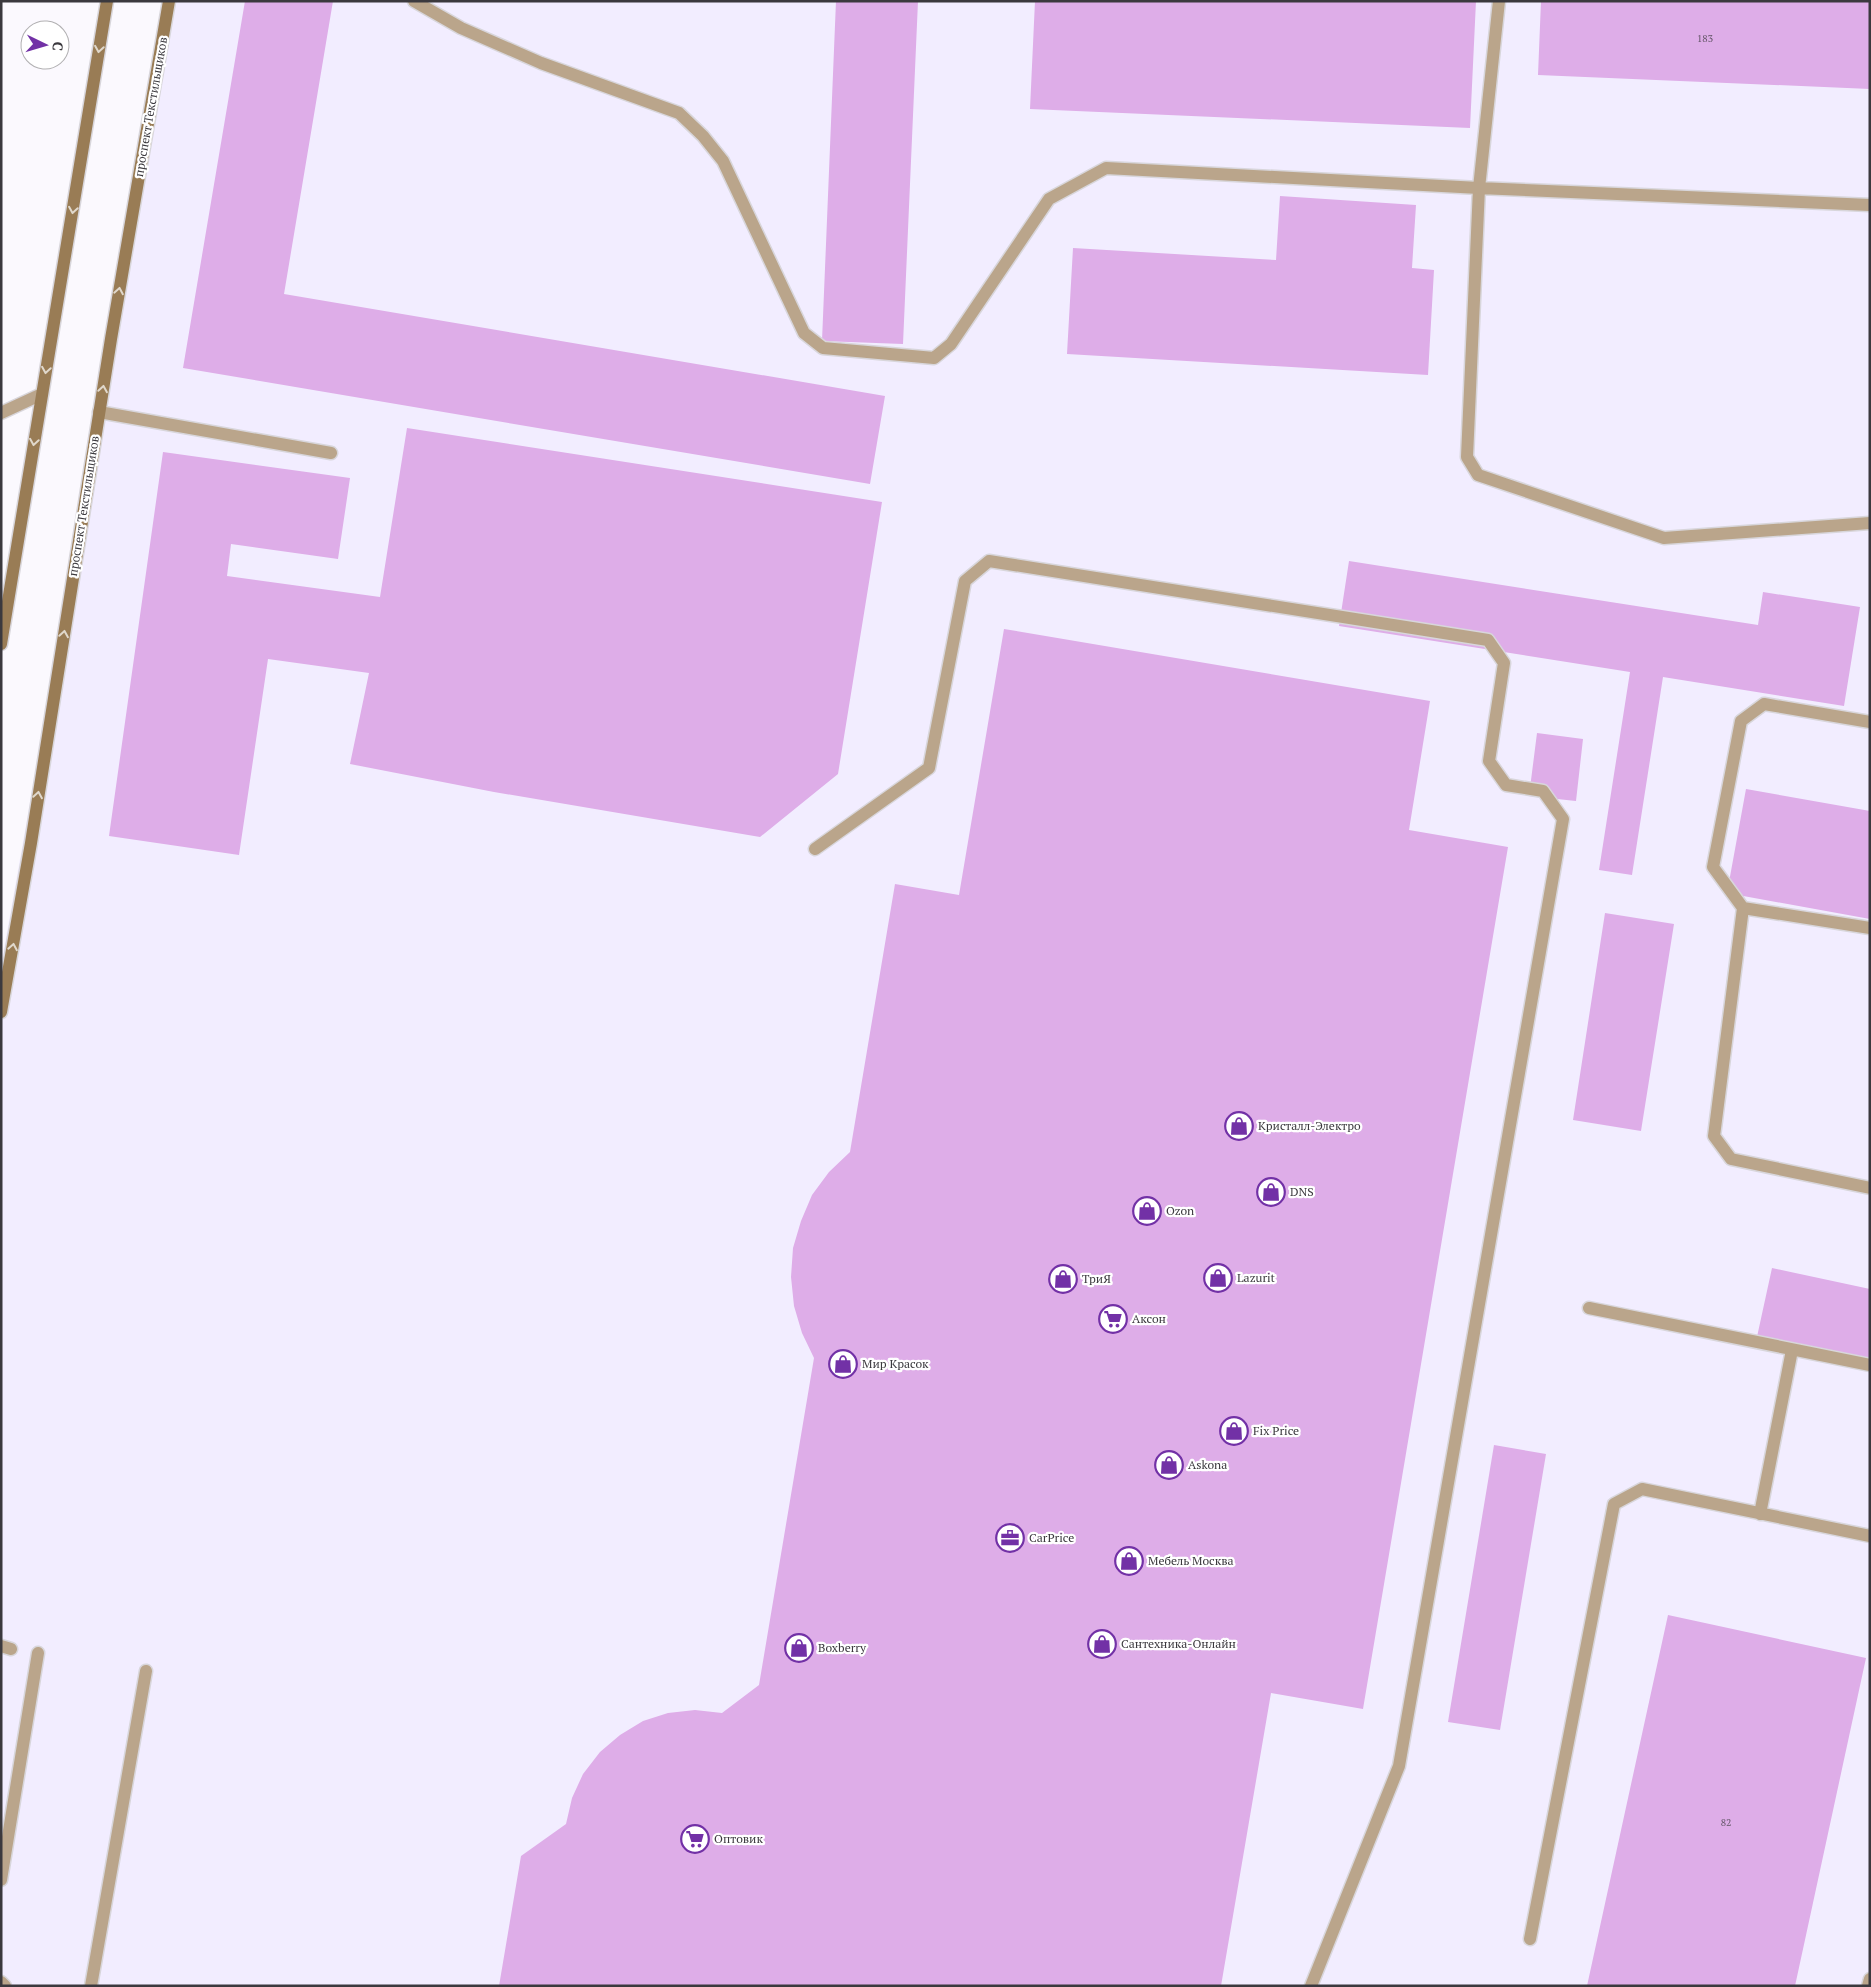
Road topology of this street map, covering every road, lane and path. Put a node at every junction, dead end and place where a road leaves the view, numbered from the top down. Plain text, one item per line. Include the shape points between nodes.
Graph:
1 (107, 1) edge
2 (169, 1) edge
3 (414, 1) edge
4 (1499, 1) edge
5 (1479, 188) junction
6 (1870, 205) edge
7 (42, 394) junction
8 (99, 412) junction
9 (1, 413) edge
10 (331, 453) dead end
11 (1870, 523) edge
12 (1, 644) edge
13 (1870, 722) edge
14 (815, 849) dead end
15 (1743, 908) junction
16 (1870, 928) edge
17 (1, 1012) edge
18 (1870, 1188) edge
19 (1589, 1308) dead end
20 (1792, 1350) junction
21 (1870, 1365) edge
22 (1760, 1514) junction
23 (1870, 1536) edge
24 (38, 1653) dead end
25 (146, 1671) dead end
26 (1, 1880) edge
27 (1530, 1939) dead end
28 (1870, 1979) edge
29 (1, 1982) edge
30 (5, 1986) edge
31 (91, 1986) edge
32 (1311, 1986) edge
33 (1868, 1986) edge

1 -> 7 main road
8 -> 2 main road, проспект Текстильщиков
3 - 5 lane via 460,28 541,63 679,114 723,161 804,333 823,348 934,358 951,344 1049,199 1106,168
4 - 5 lane
5 - 6 lane
5 - 11 lane via 1467,457 1478,474 1664,538
7 - 9 lane
7 -> 12 main road
8 - 10 lane
17 -> 8 main road, проспект Текстильщиков
13 - 15 lane via 1764,704 1741,721 1713,867
14 - 32 lane via 929,768 964,582 989,561 1488,640 1504,663 1489,761 1506,785 1543,791 1562,819 1399,1766
15 - 16 lane
15 - 18 lane via 1714,1136 1731,1159
19 - 20 lane
20 - 21 lane
20 - 22 lane
22 - 23 lane
22 - 27 lane via 1642,1489 1614,1504
24 - 26 lane
25 - 31 lane
28 - 33 lane
29 - 30 lane

